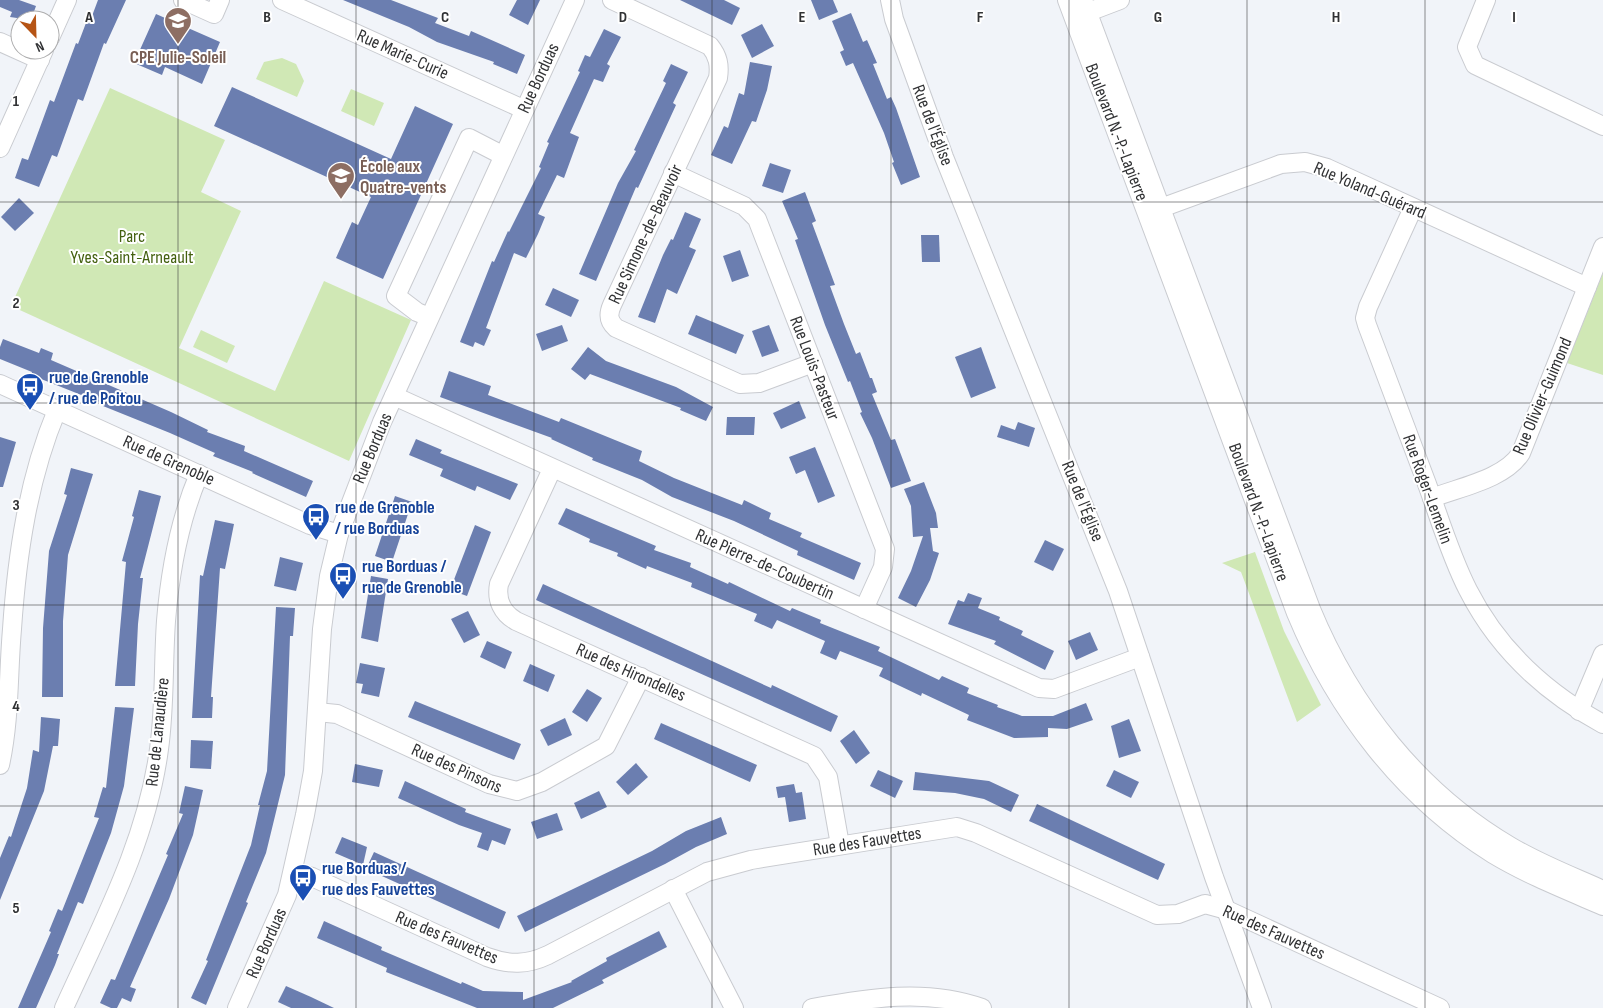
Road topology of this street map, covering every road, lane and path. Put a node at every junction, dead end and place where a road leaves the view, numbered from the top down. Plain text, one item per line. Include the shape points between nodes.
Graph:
1 (67, 0) edge
2 (183, 0) edge
3 (220, 0) edge
4 (282, 0) edge
5 (575, 0) edge
6 (612, 0) edge
7 (1067, 0) edge
8 (1120, 0) edge
9 (1486, 0) edge
10 (888, 1) edge
11 (1081, 10) edge
12 (60, 16) edge
13 (40, 60) edge
14 (523, 109) junction
15 (1603, 126) edge
16 (0, 148) edge
17 (502, 155) junction
18 (672, 172) junction
19 (1412, 208) junction
20 (1154, 211) junction
21 (1603, 247) edge
22 (1587, 287) junction
23 (429, 317) junction
24 (813, 362) junction
25 (0, 384) edge
26 (394, 396) junction
27 (57, 410) junction
28 (552, 469) junction
29 (200, 474) junction
30 (1432, 498) junction
31 (339, 534) junction
32 (864, 609) junction
33 (1603, 654) edge
34 (1140, 657) junction
35 (641, 677) junction
36 (1579, 710) junction
37 (317, 712) junction
38 (1603, 724) edge
39 (0, 765) edge
40 (840, 845) junction
41 (292, 872) junction
42 (673, 890) junction
43 (1603, 890) edge
44 (1603, 906) edge
45 (1227, 910) junction
46 (64, 1008) edge
47 (237, 1008) edge
48 (734, 1008) edge
49 (812, 1008) edge
50 (982, 1008) edge
51 (1262, 1008) edge
52 (1440, 1008) edge

1 - 12 street
2 - 3 street via 214,14
4 - 14 street, Rue Marie-Curie
5 - 14 street, Rue Borduas
6 - 18 street, Rue Simone-de-Beauvoir via 705,42 717,56 718,78
7 - 11 street, Boulevard N.-P.-Lapierre
8 - 11 street
9 - 15 street via 1467,47 1475,65
10 - 34 street, Rue de l'Église via 941,148 1112,574
11 - 20 street, Boulevard N.-P.-Lapierre
13 - 16 street
14 - 17 street, Rue Borduas
17 - 23 street, Rue Borduas
17 - 23 street via 469,138 396,296
18 - 24 street, Rue Louis-Pasteur via 744,206 754,215
18 - 24 street, Rue Simone-de-Beauvoir via 610,308 609,317 613,325 740,384 759,383
19 - 20 street, Rue Yoland-Guérard via 1327,168 1298,162 1281,164
19 - 22 street, Rue Yoland-Guérard
19 - 30 street, Rue Roger-Lemelin via 1365,318
20 - 43 street, Boulevard N.-P.-Lapierre via 1311,608 1332,657 1359,702 1411,766 1480,826 1524,854
20 - 44 street, Boulevard N.-P.-Lapierre via 1300,622 1345,709 1399,776 1463,832 1525,872
21 - 22 street, Rue Olivier-Guimond
22 - 30 street, Rue Olivier-Guimond via 1516,461 1502,473
23 - 26 street, Rue Borduas
24 - 32 street, Rue Louis-Pasteur via 885,549 883,567
25 - 27 street, Rue de Grenoble
26 - 28 street, Rue Pierre-de-Coubertin
26 - 31 street, Rue Borduas via 361,472
27 - 29 street, Rue de Grenoble
27 - 39 street via 44,444 21,546 12,623 8,715
28 - 32 street, Rue Pierre-de-Coubertin
28 - 35 street, Rue des Hirondelles via 499,584 500,603 505,613 516,621
29 - 31 street, Rue de Grenoble
29 - 46 street, Rue de Lanaudière via 184,518 170,588 162,726 151,792 132,854
30 - 36 street, Rue Roger-Lemelin via 1467,589 1497,635 1527,670
31 - 37 street, Rue Borduas via 323,615
32 - 34 street, Rue Pierre-de-Coubertin via 1039,688 1054,688
33 - 36 street
34 - 45 street, Rue de l'Église
35 - 37 street, Rue des Pinsons via 606,746 542,782 517,791 489,784 337,714
35 - 40 street, Rue des Hirondelles via 814,756 828,777
36 - 38 street, Rue Roger-Lemelin
37 - 41 street, Rue Borduas via 313,771
40 - 42 street, Rue des Fauvettes via 730,865
40 - 45 street, Rue des Fauvettes via 963,828 1157,915 1178,914 1205,904
41 - 42 street, Rue des Fauvettes via 312,877 487,957 513,963 540,959
41 - 47 street, Rue Borduas via 274,927
42 - 48 street
45 - 51 street, Rue de l'Église
45 - 52 street, Rue des Fauvettes
49 - 50 street via 904,996 944,998

